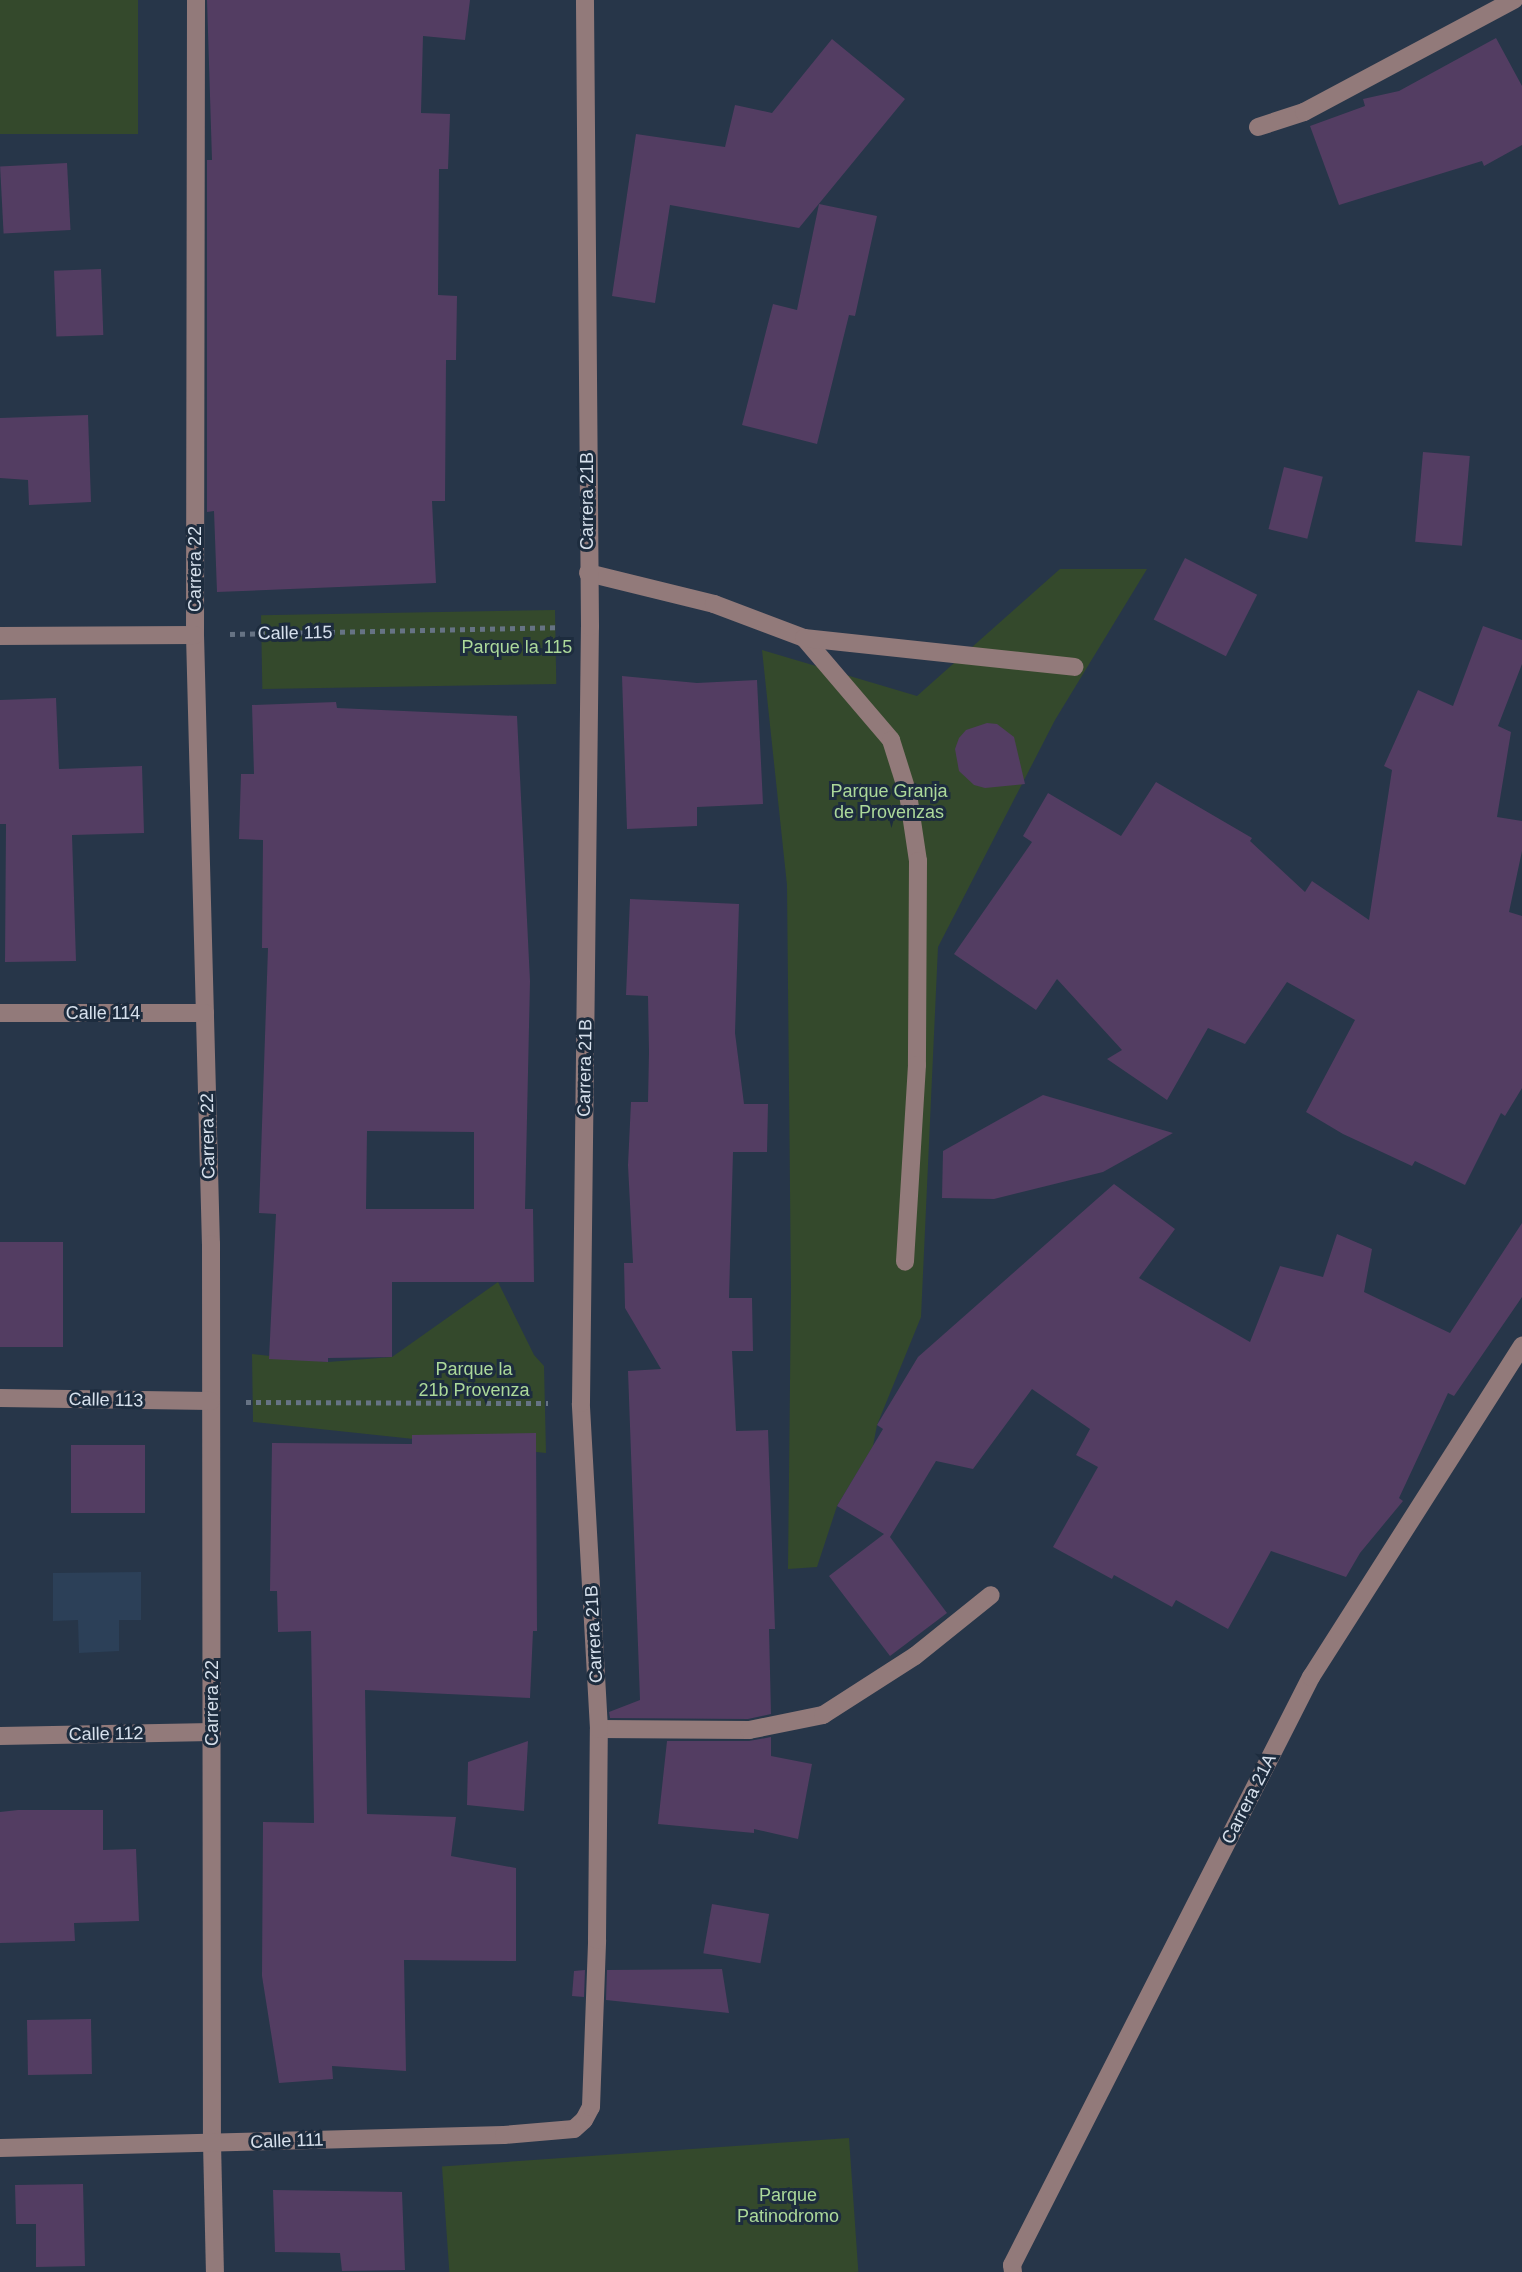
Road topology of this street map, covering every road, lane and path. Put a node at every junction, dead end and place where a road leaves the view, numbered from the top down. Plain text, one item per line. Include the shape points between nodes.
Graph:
1 (196, 0) edge
2 (585, 0) edge
3 (1514, 0) edge
4 (1258, 127) dead end
5 (588, 573) junction
6 (590, 627) junction
7 (195, 635) junction
8 (0, 636) edge
9 (804, 638) junction
10 (1074, 667) dead end
11 (0, 1013) edge
12 (205, 1013) junction
13 (905, 1262) dead end
14 (1522, 1346) edge
15 (0, 1398) edge
16 (211, 1401) junction
17 (581, 1403) junction
18 (991, 1595) dead end
19 (599, 1729) junction
20 (212, 1732) junction
21 (0, 1736) edge
22 (574, 2129) joint
23 (212, 2143) junction
24 (0, 2148) edge
25 (215, 2272) edge
26 (1013, 2272) edge

1 - 7 street, Carrera 22
2 - 5 street, Carrera 21B
3 - 4 street via 1304,112
5 - 6 street, Carrera 21B
5 - 9 street via 714,604
6 - 7 path, Calle 115
6 - 17 street, Carrera 21B
7 - 8 street
7 - 12 street, Carrera 22
9 - 10 street
9 - 13 street via 891,740 908,794 918,860 918,1051
11 - 12 street, Calle 114
12 - 16 street, Carrera 22
14 - 26 street, Carrera 21A via 1311,1677 1012,2265
15 - 16 street, Calle 113
16 - 17 path
16 - 20 street, Carrera 22
17 - 19 street, Carrera 21B
18 - 19 street via 915,1656 823,1714 749,1730
19 - 22 street, Carrera 21B via 590,2107
20 - 21 street, Calle 112
20 - 23 street, Carrera 22
22 - 23 street, Calle 111
23 - 24 street, Calle 111
23 - 25 street, Carrera 22

